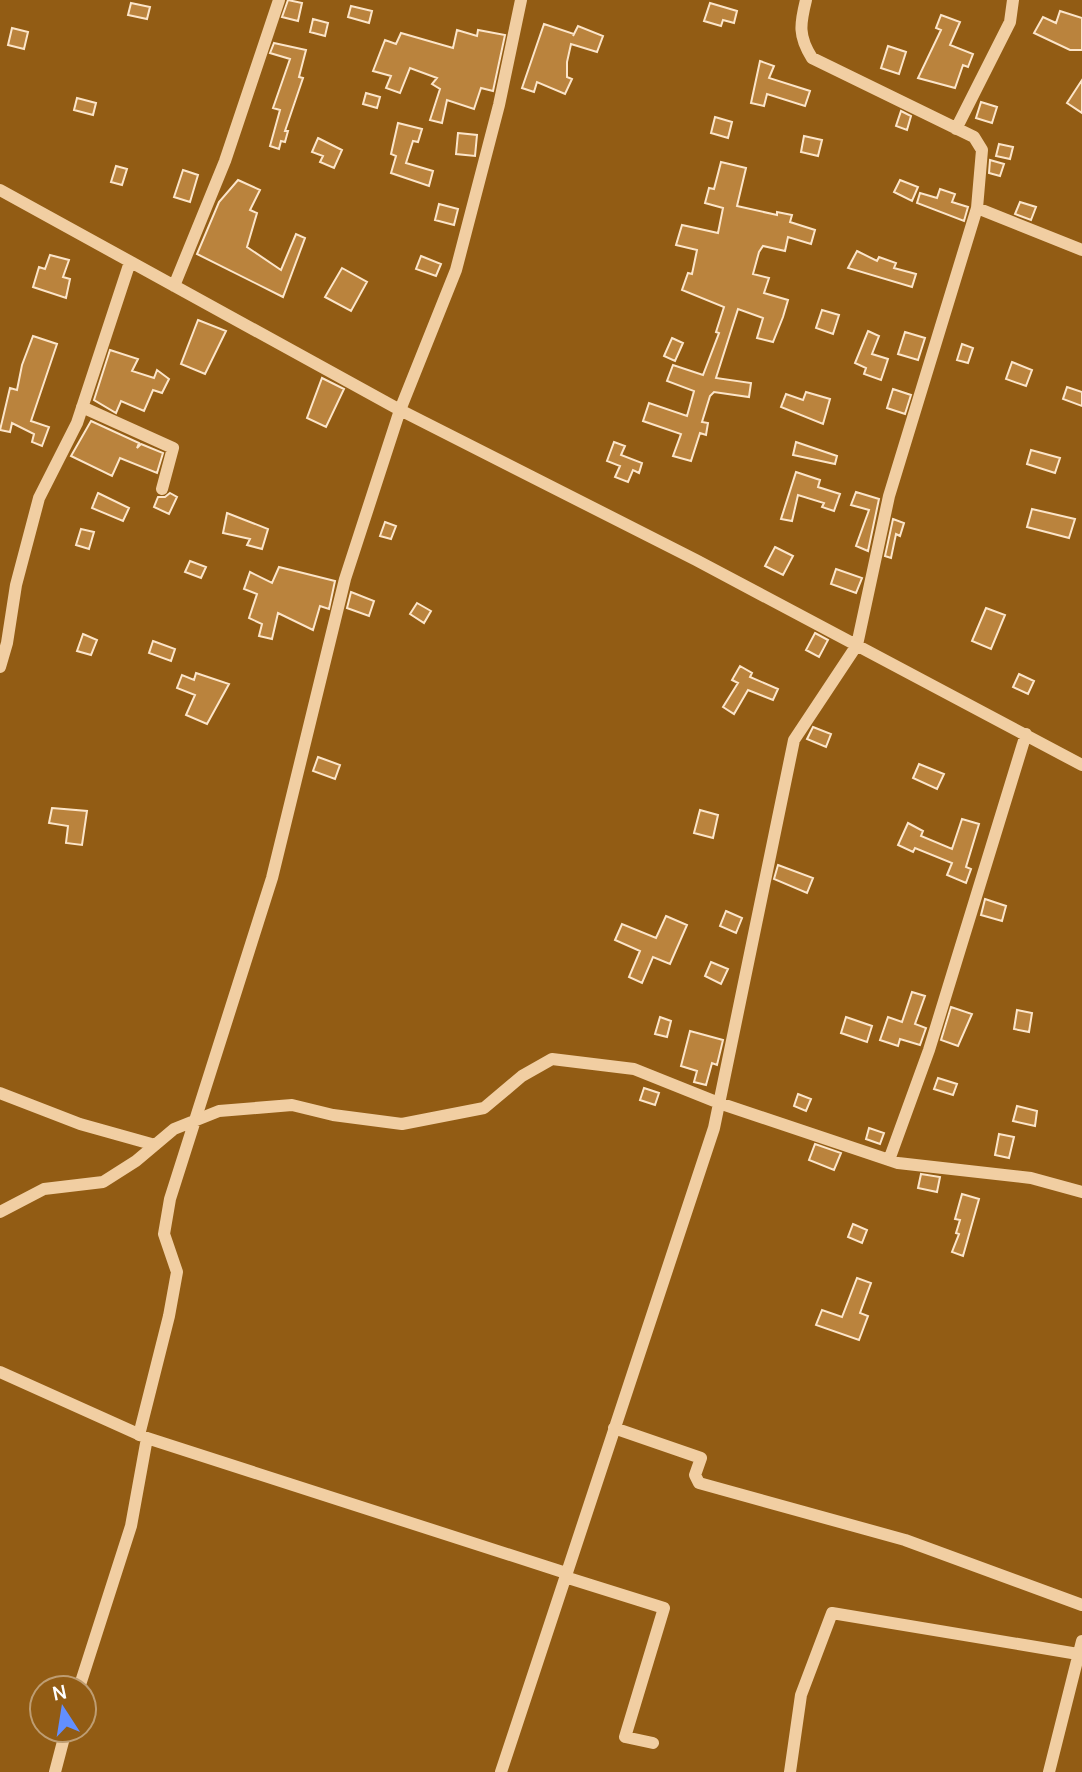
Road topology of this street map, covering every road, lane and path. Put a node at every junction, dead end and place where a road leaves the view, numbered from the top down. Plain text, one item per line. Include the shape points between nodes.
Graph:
1 (279, 0) edge
2 (521, 0) edge
3 (806, 0) edge
4 (1013, 0) edge
5 (956, 129) junction
6 (0, 190) edge
7 (977, 208) junction
8 (1082, 250) edge
9 (130, 262) junction
10 (174, 286) junction
11 (82, 407) junction
12 (400, 410) junction
13 (162, 489) dead end
14 (857, 645) junction
15 (0, 667) edge
16 (1026, 734) junction
17 (1082, 765) edge
18 (0, 1093) edge
19 (719, 1103) junction
20 (193, 1121) junction
21 (155, 1145) junction
22 (889, 1160) junction
23 (1082, 1192) edge
24 (0, 1212) edge
25 (0, 1372) edge
26 (614, 1428) junction
27 (143, 1436) junction
28 (566, 1575) junction
29 (1082, 1605) edge
30 (1080, 1647) edge
31 (83, 1674) edge
32 (653, 1743) dead end
33 (62, 1744) edge
34 (55, 1772) edge
35 (501, 1772) edge
36 (790, 1772) edge
37 (1049, 1772) edge

1 - 10 street via 225,162
2 - 12 street via 456,270
3 - 5 street via 799,25 812,58
4 - 5 street via 1010,22
5 - 7 street via 974,137 982,150
6 - 9 street
7 - 8 street
7 - 14 street via 890,496
9 - 10 street
9 - 11 street
10 - 12 street
11 - 13 street via 173,449
11 - 15 street via 39,498
12 - 14 street
12 - 20 street via 345,579 272,878
14 - 16 street
14 - 19 street via 794,740
16 - 17 street
16 - 22 street via 929,1050
18 - 21 street via 80,1124
19 - 20 street via 634,1069 552,1059 522,1076 484,1108 402,1124 292,1105 219,1111
19 - 22 street
19 - 26 street via 715,1128
20 - 21 street
20 - 27 street via 164,1234 177,1272
21 - 24 street via 103,1182 44,1189
22 - 23 street via 1031,1178
25 - 27 street
26 - 28 street
26 - 29 street via 701,1458 695,1475 699,1483 905,1540
27 - 28 street
27 - 31 street via 131,1526
28 - 32 street via 664,1608 625,1737
28 - 35 street
30 - 36 street via 832,1613 801,1695
30 - 37 street
33 - 34 street

